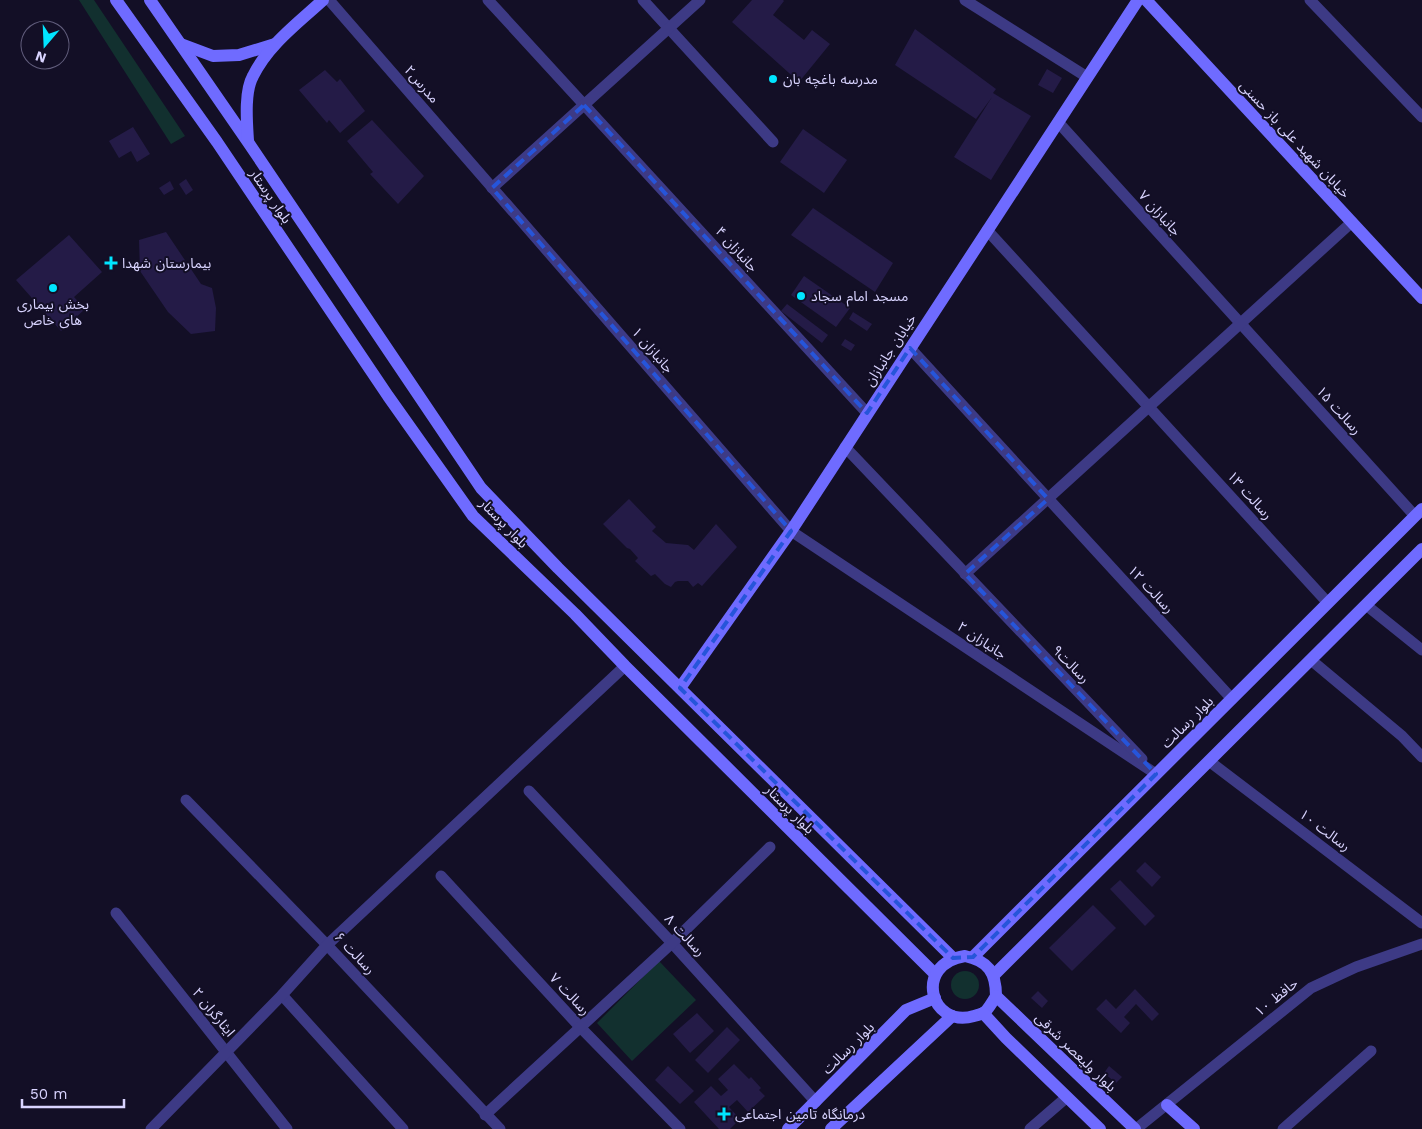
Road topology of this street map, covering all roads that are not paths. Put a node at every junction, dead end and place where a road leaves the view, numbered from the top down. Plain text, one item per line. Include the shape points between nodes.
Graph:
1 (116, 0) edge
2 (150, 0) edge
3 (323, 0) edge
4 (329, 0) edge
5 (488, 0) edge
6 (643, 0) edge
7 (700, 0) edge
8 (965, 0) edge
9 (1138, 0) edge
10 (1146, 0) edge
11 (1310, 0) edge
12 (669, 28) junction
13 (181, 44) junction
14 (275, 44) junction
15 (1087, 77) junction
16 (584, 105) junction
17 (1422, 116) edge
18 (1058, 122) junction
19 (248, 142) junction
20 (773, 142) dead end
21 (492, 188) junction
22 (1352, 222) junction
23 (987, 230) junction
24 (1422, 298) edge
25 (1240, 324) junction
26 (910, 348) junction
27 (1149, 407) junction
28 (867, 413) junction
29 (845, 447) junction
30 (1048, 498) junction
31 (1420, 516) edge
32 (791, 531) junction
33 (1422, 549) edge
34 (965, 574) junction
35 (1328, 603) junction
36 (1366, 605) junction
37 (596, 606) junction
38 (576, 614) junction
39 (1422, 650) edge
40 (1311, 660) junction
41 (626, 666) junction
42 (680, 688) junction
43 (1232, 699) junction
44 (1422, 757) edge
45 (1209, 761) junction
46 (1156, 774) junction
47 (529, 791) dead end
48 (186, 800) dead end
49 (770, 847) dead end
50 (441, 876) dead end
51 (116, 913) dead end
52 (1422, 923) edge
53 (672, 942) junction
54 (1422, 944) edge
55 (327, 945) junction
56 (973, 957) junction
57 (953, 958) junction
58 (935, 974) junction
59 (994, 975) junction
60 (282, 996) junction
61 (996, 996) junction
62 (935, 998) junction
63 (983, 1013) junction
64 (952, 1016) junction
65 (580, 1027) junction
66 (226, 1051) junction
67 (1370, 1051) dead end
68 (1067, 1097) junction
69 (816, 1102) junction
70 (1167, 1105) junction
71 (485, 1115) junction
72 (151, 1129) edge
73 (287, 1129) edge
74 (403, 1129) edge
75 (500, 1129) edge
76 (680, 1129) edge
77 (788, 1129) edge
78 (831, 1129) edge
79 (1030, 1129) edge
80 (1100, 1129) edge
81 (1135, 1129) edge
82 (1194, 1129) edge
83 (1282, 1129) edge

1 - 38 main road, بلوار پرستار via 473,516
2 - 13 main road, بلوار پرستار
3 - 14 main road
4 - 21 street, مدرس۲
5 - 16 street, جانبازان ۴
6 - 12 street
7 - 12 street
8 - 15 street
9 - 15 main road, خیابان جانبازان
10 - 22 main road, خیابان شهید علی باز حسنی
11 - 17 street
12 - 16 street
12 - 20 street
13 - 14 main road via 213,56 239,55
13 - 19 main road, بلوار پرستار
14 - 19 main road via 252,77 246,109
15 - 18 main road, خیابان جانبازان
16 - 21 street
16 - 28 street, جانبازان ۴
18 - 23 main road, خیابان جانبازان
18 - 25 street, جانبازان ۷
19 - 37 main road, بلوار پرستار via 481,488
21 - 32 street, جانبازان ۱
22 - 24 main road, خیابان شهید علی باز حسنی
22 - 25 street
23 - 26 main road, خیابان جانبازان
23 - 27 street, رسالت ۱۳
25 - 27 street
25 - 31 street, رسالت ۱۵
26 - 28 main road, خیابان جانبازان
26 - 30 street, رسالت ۱۲
27 - 30 street
27 - 35 street, رسالت ۱۳
28 - 29 main road, خیابان جانبازان
29 - 32 main road, خیابان جانبازان
29 - 34 street, رسالت۹
30 - 34 street
30 - 43 street, رسالت ۱۲
31 - 35 main road, بلوار رسالت
32 - 42 main road, خیابان جانبازان
32 - 46 street, جانبازان ۲
33 - 36 main road
34 - 46 street, رسالت۹
35 - 43 main road, بلوار رسالت
36 - 39 street
36 - 40 main road
37 - 38 main road
37 - 42 main road, بلوار پرستار
38 - 41 main road, بلوار پرستار
40 - 44 street via 1402,736
40 - 45 main road
41 - 55 street
41 - 58 main road, بلوار پرستار
42 - 57 main road, بلوار پرستار
43 - 46 main road, بلوار رسالت
45 - 52 street, رسالت ۱۰
45 - 59 main road
46 - 56 main road, بلوار رسالت
47 - 53 street, رسالت ۸
48 - 55 street, رسالت ۶
49 - 53 street
50 - 65 street, رسالت ۷
51 - 66 street, ایثارگران ۲
53 - 65 street
53 - 69 street, رسالت ۸
54 - 70 street, حافظ ۱۰ via 1356,967 1311,988
55 - 60 street
55 - 71 street, رسالت ۶
56 - 57 main road
56 - 59 main road via 987,965
57 - 58 main road via 942,964
58 - 62 main road via 932,986
59 - 61 main road
60 - 66 street
60 - 74 street
61 - 63 main road
61 - 81 main road, بلوار ولیعصر شرقی
62 - 64 main road via 941,1009
62 - 69 main road, بلوار رسالت via 906,1010
63 - 64 main road via 964,1019
63 - 68 main road
64 - 78 main road
65 - 71 street
65 - 76 street, رسالت ۷
66 - 72 street
66 - 73 street, ایثارگران ۲
67 - 83 street
68 - 79 street
68 - 80 main road
69 - 77 main road, بلوار رسالت
70 - 81 street, حافظ ۱۰
70 - 82 main road
71 - 75 street, رسالت ۶

